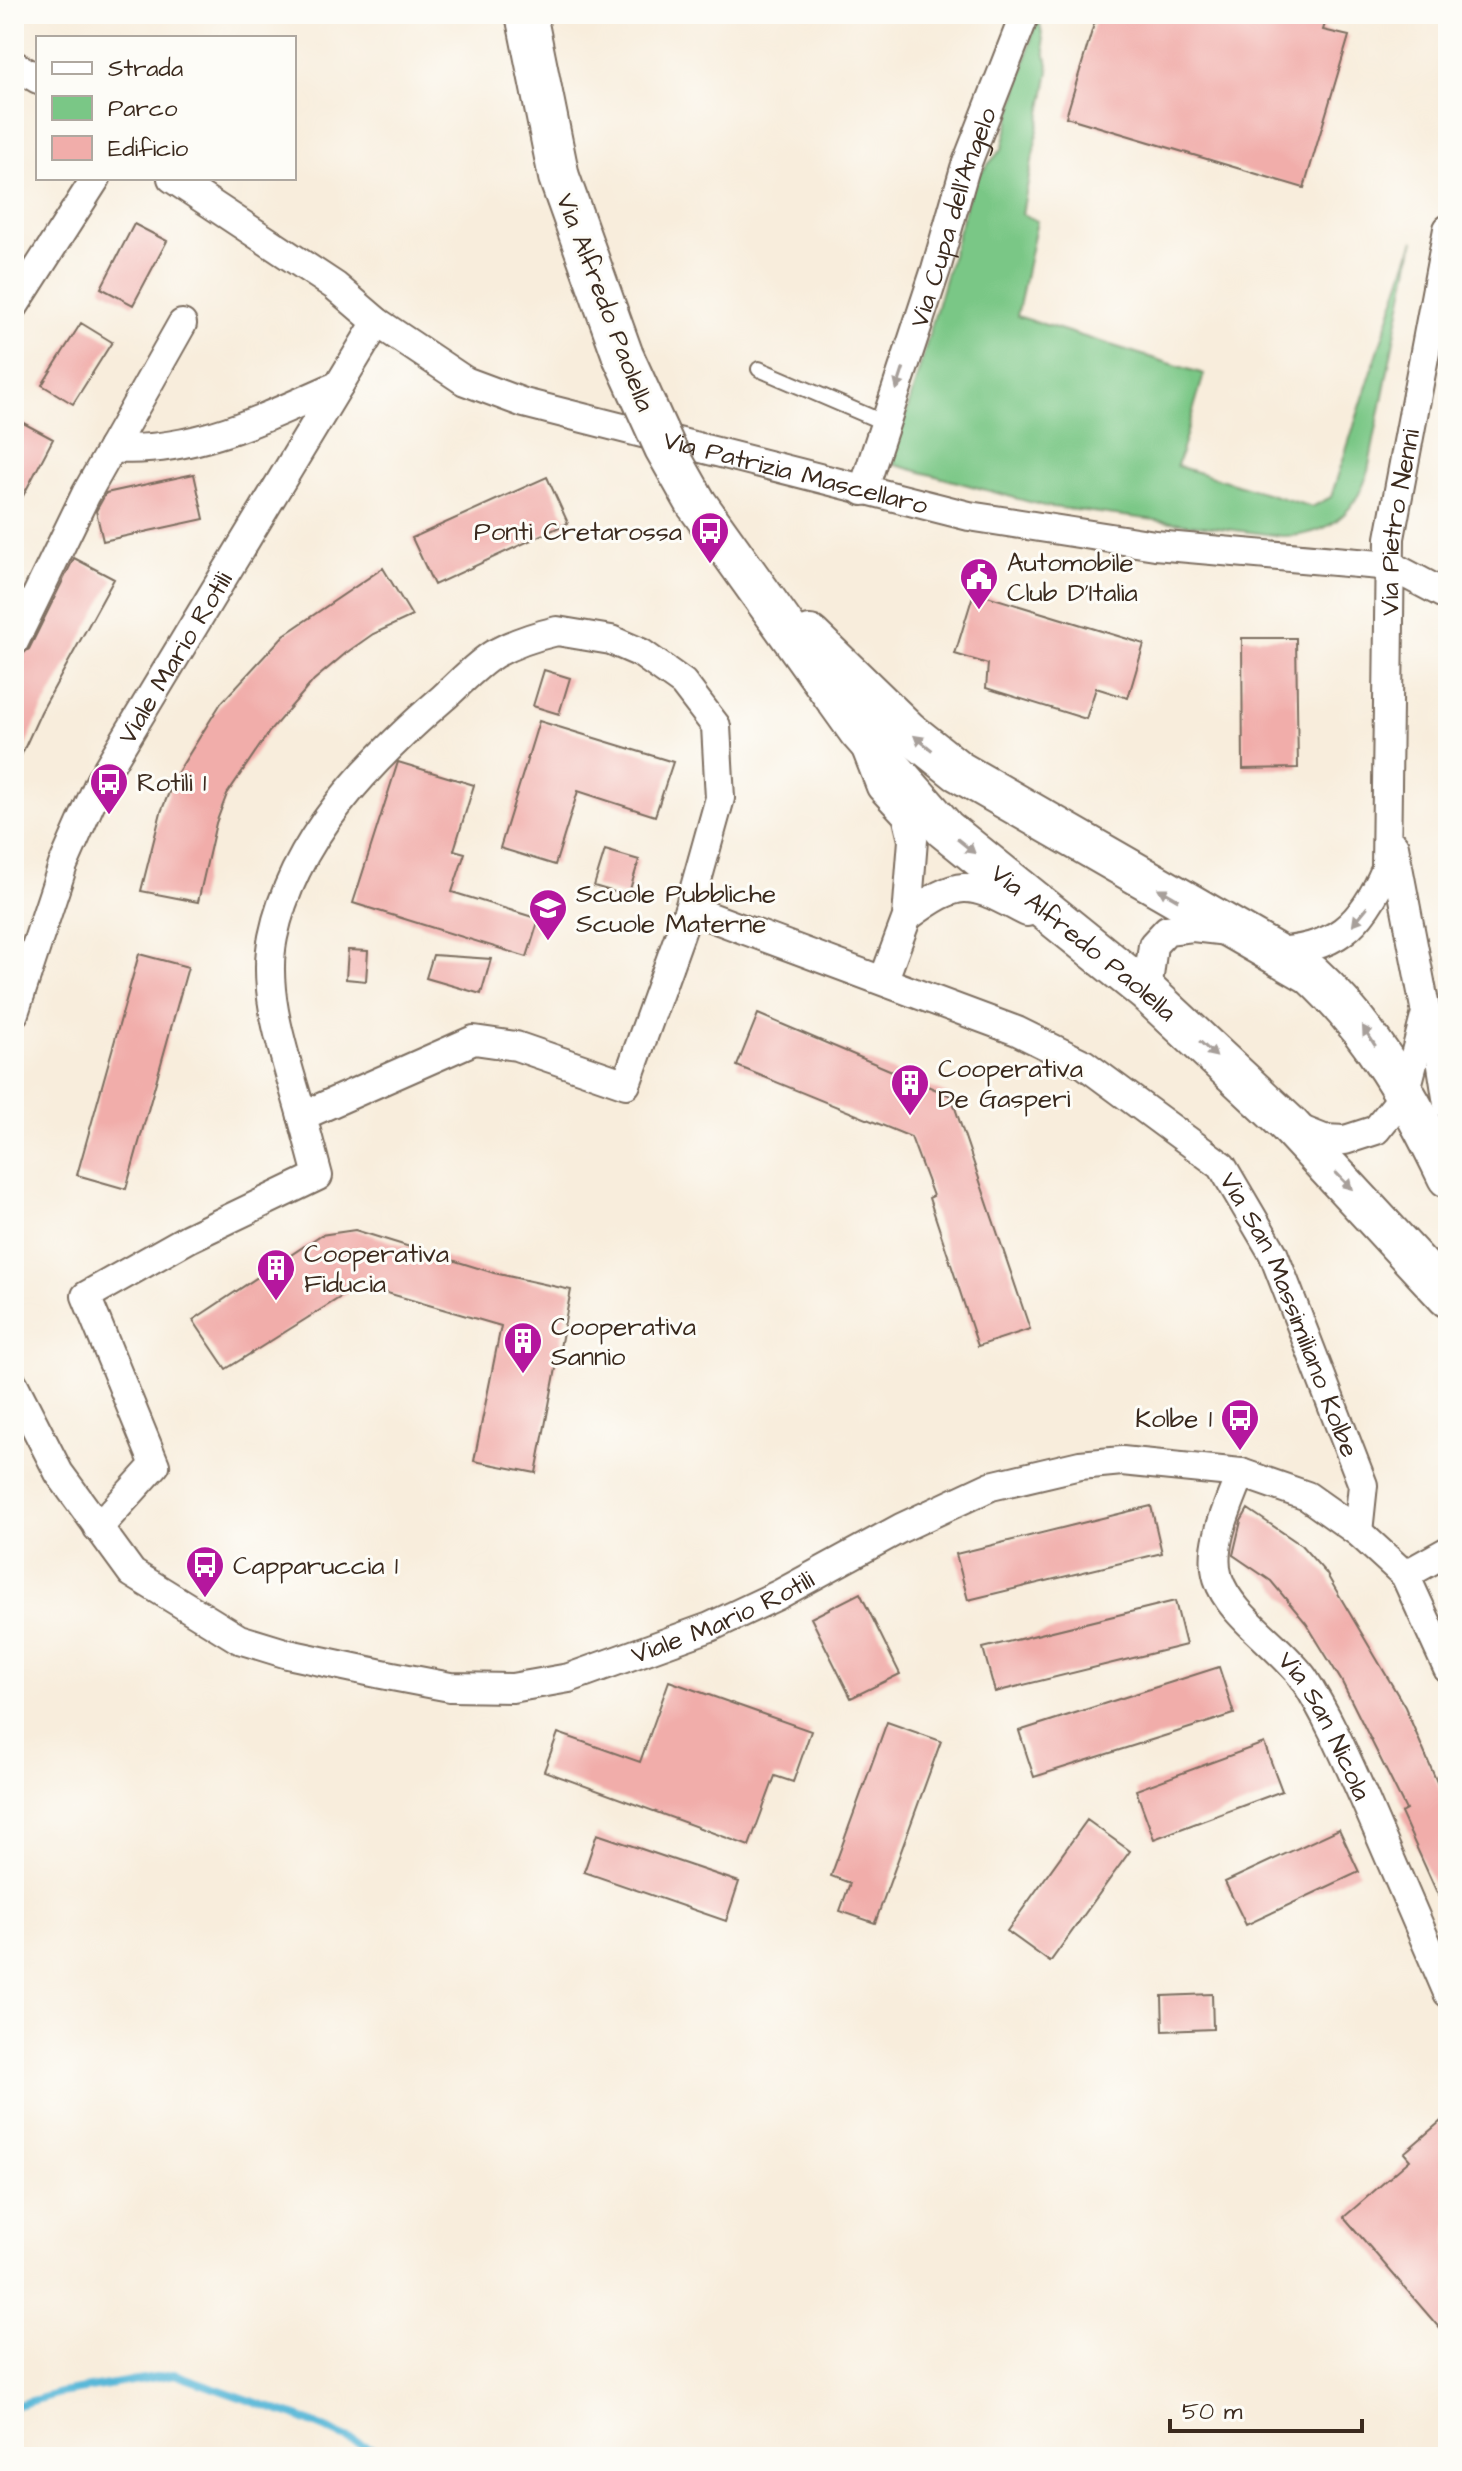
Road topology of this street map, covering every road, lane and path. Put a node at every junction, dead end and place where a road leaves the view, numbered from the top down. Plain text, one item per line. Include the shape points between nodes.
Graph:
1 (526, 14) edge
2 (1025, 14) edge
3 (14, 65) edge
4 (36, 78) edge
5 (95, 180) edge
6 (175, 180) edge
7 (1448, 229) edge
8 (14, 306) edge
9 (377, 322) junction
10 (182, 324) dead end
11 (759, 369) dead end
12 (339, 385) junction
13 (885, 423) junction
14 (112, 448) junction
15 (863, 491) junction
16 (1391, 566) junction
17 (742, 569) junction
18 (1448, 596) edge
19 (14, 642) edge
20 (859, 731) junction
21 (1389, 818) junction
22 (689, 909) junction
23 (907, 917) junction
24 (1236, 932) junction
25 (1090, 945) junction
26 (1270, 952) junction
27 (884, 979) junction
28 (1147, 992) junction
29 (14, 1013) edge
30 (1426, 1013) junction
31 (1405, 1094) junction
32 (1448, 1104) edge
33 (302, 1116) junction
34 (1289, 1125) junction
35 (1448, 1177) edge
36 (1448, 1297) edge
37 (14, 1385) edge
38 (1241, 1473) junction
39 (98, 1528) junction
40 (1358, 1532) junction
41 (1448, 1551) edge
42 (1405, 1575) junction
43 (1448, 1669) edge
44 (1448, 1993) edge

1 - 17 main road, Via Alfredo Paolella, bridge via 559,177 623,356 665,448
2 -> 13 street, Via Cupa dell'Angelo via 965,168
3 - 4 street
5 - 8 street
6 - 9 street, Via Patrizia Mascellaro via 335,286
7 - 16 street, Via Pietro Nenni via 1390,538
9 - 12 street, Viale Mario Rotili
9 - 15 street, Via Patrizia Mascellaro via 465,381 524,403
10 - 14 street
11 - 13 lane
12 - 14 street via 180,445
12 - 29 street, Viale Mario Rotili via 100,781 63,865
13 - 15 street, Via Cupa dell'Angelo
14 - 19 street
15 - 16 street, Via Patrizia Mascellaro via 1029,528
16 - 18 street
16 - 21 street, Via Pietro Nenni
17 - 20 main road, Via Alfredo Paolella
24 -> 17 main road, Via Alfredo Paolella via 958,771 909,732
20 - 23 street via 881,787 907,815 913,840
20 -> 25 main road, Via Alfredo Paolella via 945,829
21 -> 26 street, Via Pietro Nenni via 1386,869 1373,900 1348,931 1304,951
21 - 30 street, Via Pietro Nenni
22 - 27 street, Via San Massimiliano Kolbe
22 - 33 street via 626,1084 516,1046 474,1040
22 - 33 street via 720,798 716,726 700,703 667,669 611,640 557,631 529,637 492,655 384,750 307,849 287,888 272,939 272,979 276,1017
23 - 25 street via 940,895 969,886
23 - 27 street
24 - 26 main road, Via Alfredo Paolella
24 - 28 street via 1167,930 1153,945
25 - 28 main road, Via Alfredo Paolella
31 -> 26 main road, Via Alfredo Paolella via 1346,1006 1311,974
27 - 40 street, Via San Massimiliano Kolbe via 1017,1031 1084,1064 1222,1166 1273,1253 1363,1485
28 -> 34 main road, Via Alfredo Paolella
30 - 31 street, Via Pietro Nenni
30 - 32 street
31 - 34 street via 1376,1130 1345,1140 1324,1139
31 - 35 main road, Via Alfredo Paolella
33 - 39 street via 318,1176 189,1238 86,1296 155,1465
34 -> 36 main road, Via Alfredo Paolella
37 - 39 street, Viale Mario Rotili via 59,1473
38 - 39 street, Viale Mario Rotili via 1122,1461 991,1486 710,1627 569,1678 512,1688 450,1687 239,1639 132,1573
38 - 40 street, Viale Mario Rotili via 1307,1496
38 - 44 street, Via San Nicola via 1216,1556 1218,1579 1235,1607 1304,1679 1324,1715
40 - 42 street, Viale Mario Rotili
41 - 42 street
42 - 43 street, Viale Mario Rotili

